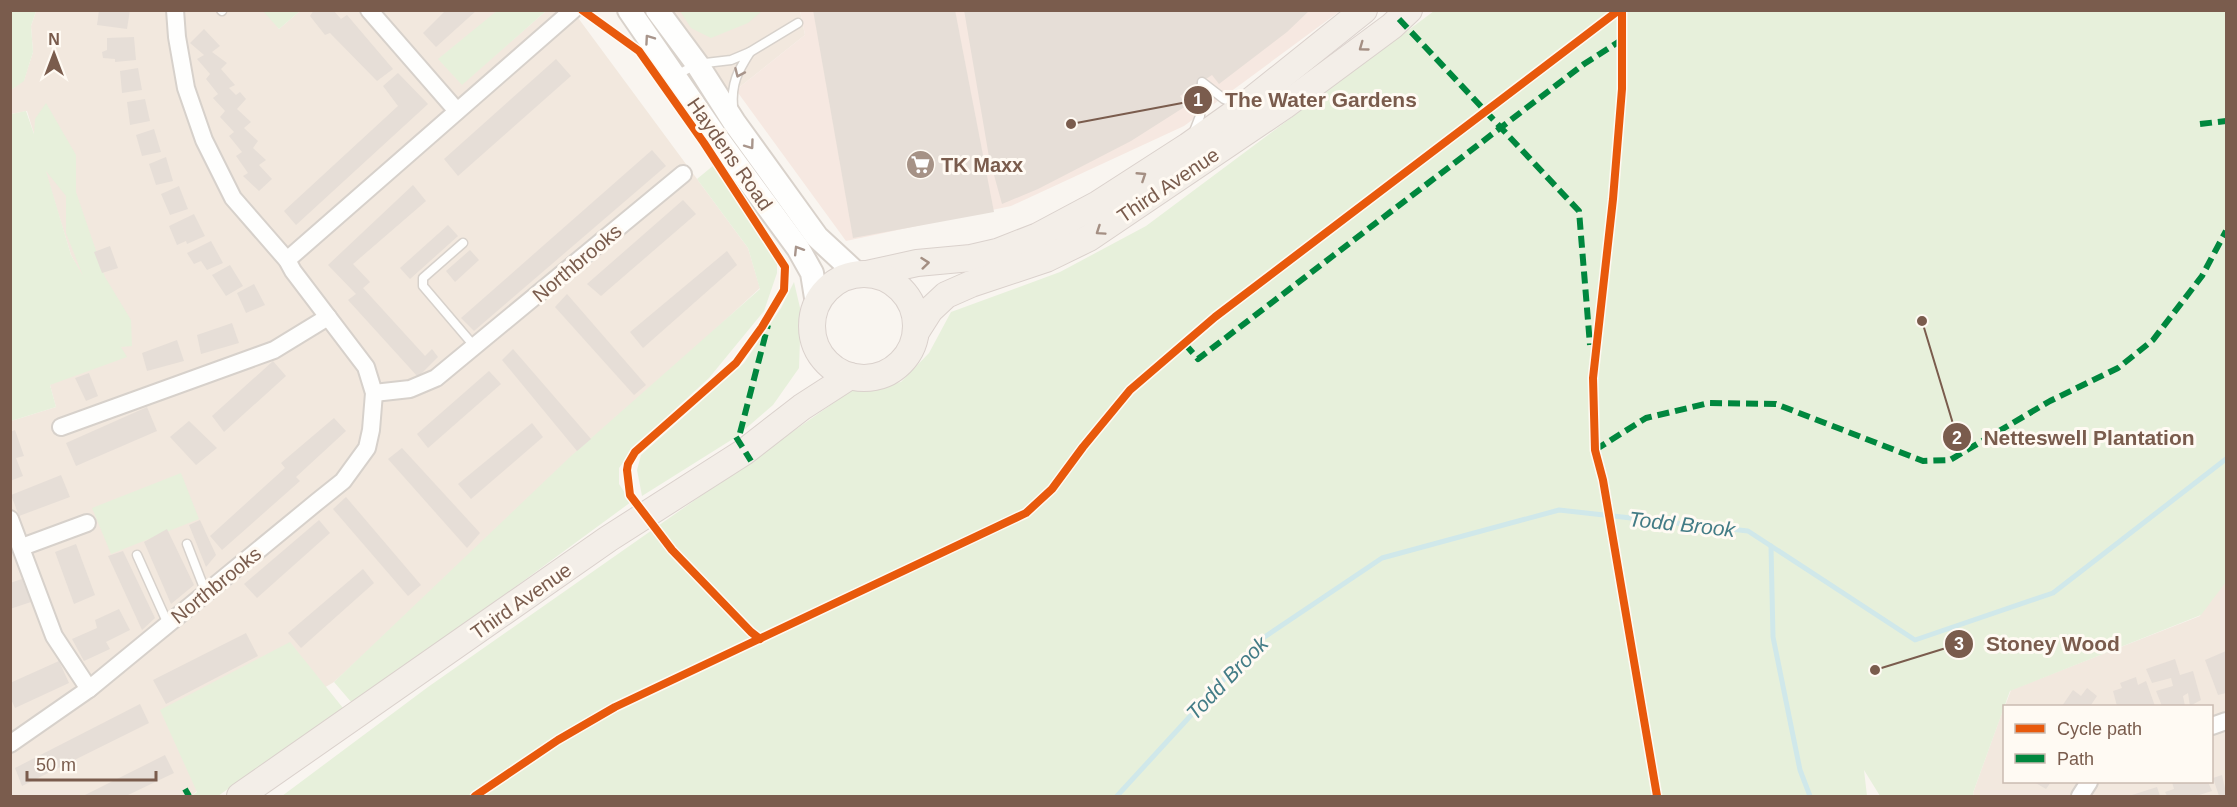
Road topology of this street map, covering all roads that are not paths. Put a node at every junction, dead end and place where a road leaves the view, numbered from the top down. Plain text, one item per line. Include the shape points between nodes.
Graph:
1 (175, 10) edge
2 (369, 10) edge
3 (573, 10) edge
4 (629, 10) edge
5 (657, 10) edge
6 (1364, 10) edge
7 (1409, 10) edge
8 (798, 23) dead end
9 (750, 52) junction
10 (697, 64) junction
11 (675, 76) junction
12 (1243, 107) junction
13 (457, 111) junction
14 (734, 122) junction
15 (1188, 146) junction
16 (683, 174) dead end
17 (463, 243) dead end
18 (287, 260) junction
19 (862, 274) junction
20 (817, 304) junction
21 (328, 317) junction
22 (916, 332) junction
23 (475, 347) junction
24 (820, 353) junction
25 (850, 376) junction
26 (374, 393) junction
27 (802, 407) junction
28 (61, 427) dead end
29 (10, 519) edge
30 (87, 523) dead end
31 (187, 544) dead end
32 (22, 547) junction
33 (137, 555) dead end
34 (206, 594) junction
35 (168, 624) junction
36 (89, 689) junction
37 (10, 744) edge
38 (2088, 783) edge
39 (240, 796) edge
40 (2080, 796) edge

1 - 18 street, Northbrooks via 186,88 204,140 233,198
2 - 13 street
3 - 13 street
11 -> 4 street, Haydens Road
5 - 10 street, Haydens Road
6 - 12 main road, Third Avenue
7 -> 22 main road, Third Avenue via 1284,106 1089,238 1046,259 946,295
8 - 9 lane
9 - 10 lane via 731,60
9 -> 14 lane via 736,74 732,96
10 - 11 lane
10 - 14 street, Haydens Road
20 -> 11 street, Haydens Road via 812,273 798,248
12 - 15 main road, Third Avenue
12 - 15 lane via 1224,99 1202,82 1200,116
13 - 18 street
14 -> 19 street, Haydens Road via 817,237
19 -> 15 main road, Third Avenue via 971,258 1038,236 1098,204
16 - 23 street, Northbrooks
17 - 23 lane via 423,278 423,286
18 - 21 street, Northbrooks
19 - 20 main road via 836,282
19 - 22 main road via 899,286 916,315
20 - 24 main road via 812,321
21 - 26 street, Northbrooks via 366,367
21 - 28 street via 274,350
22 - 25 main road via 912,347 893,370 880,376
23 - 26 street, Northbrooks via 436,378 410,389
24 - 25 main road via 828,363
24 - 27 main road
25 - 27 main road, Third Avenue
26 - 34 street, Northbrooks via 367,448 343,481
27 - 39 main road, Third Avenue via 744,452 608,539
29 - 32 street
30 - 32 street
31 - 34 lane
32 - 36 street via 54,636
33 - 35 lane
34 - 35 street, Northbrooks
35 - 36 street, Northbrooks
36 - 37 street, Northbrooks
38 - 40 street

